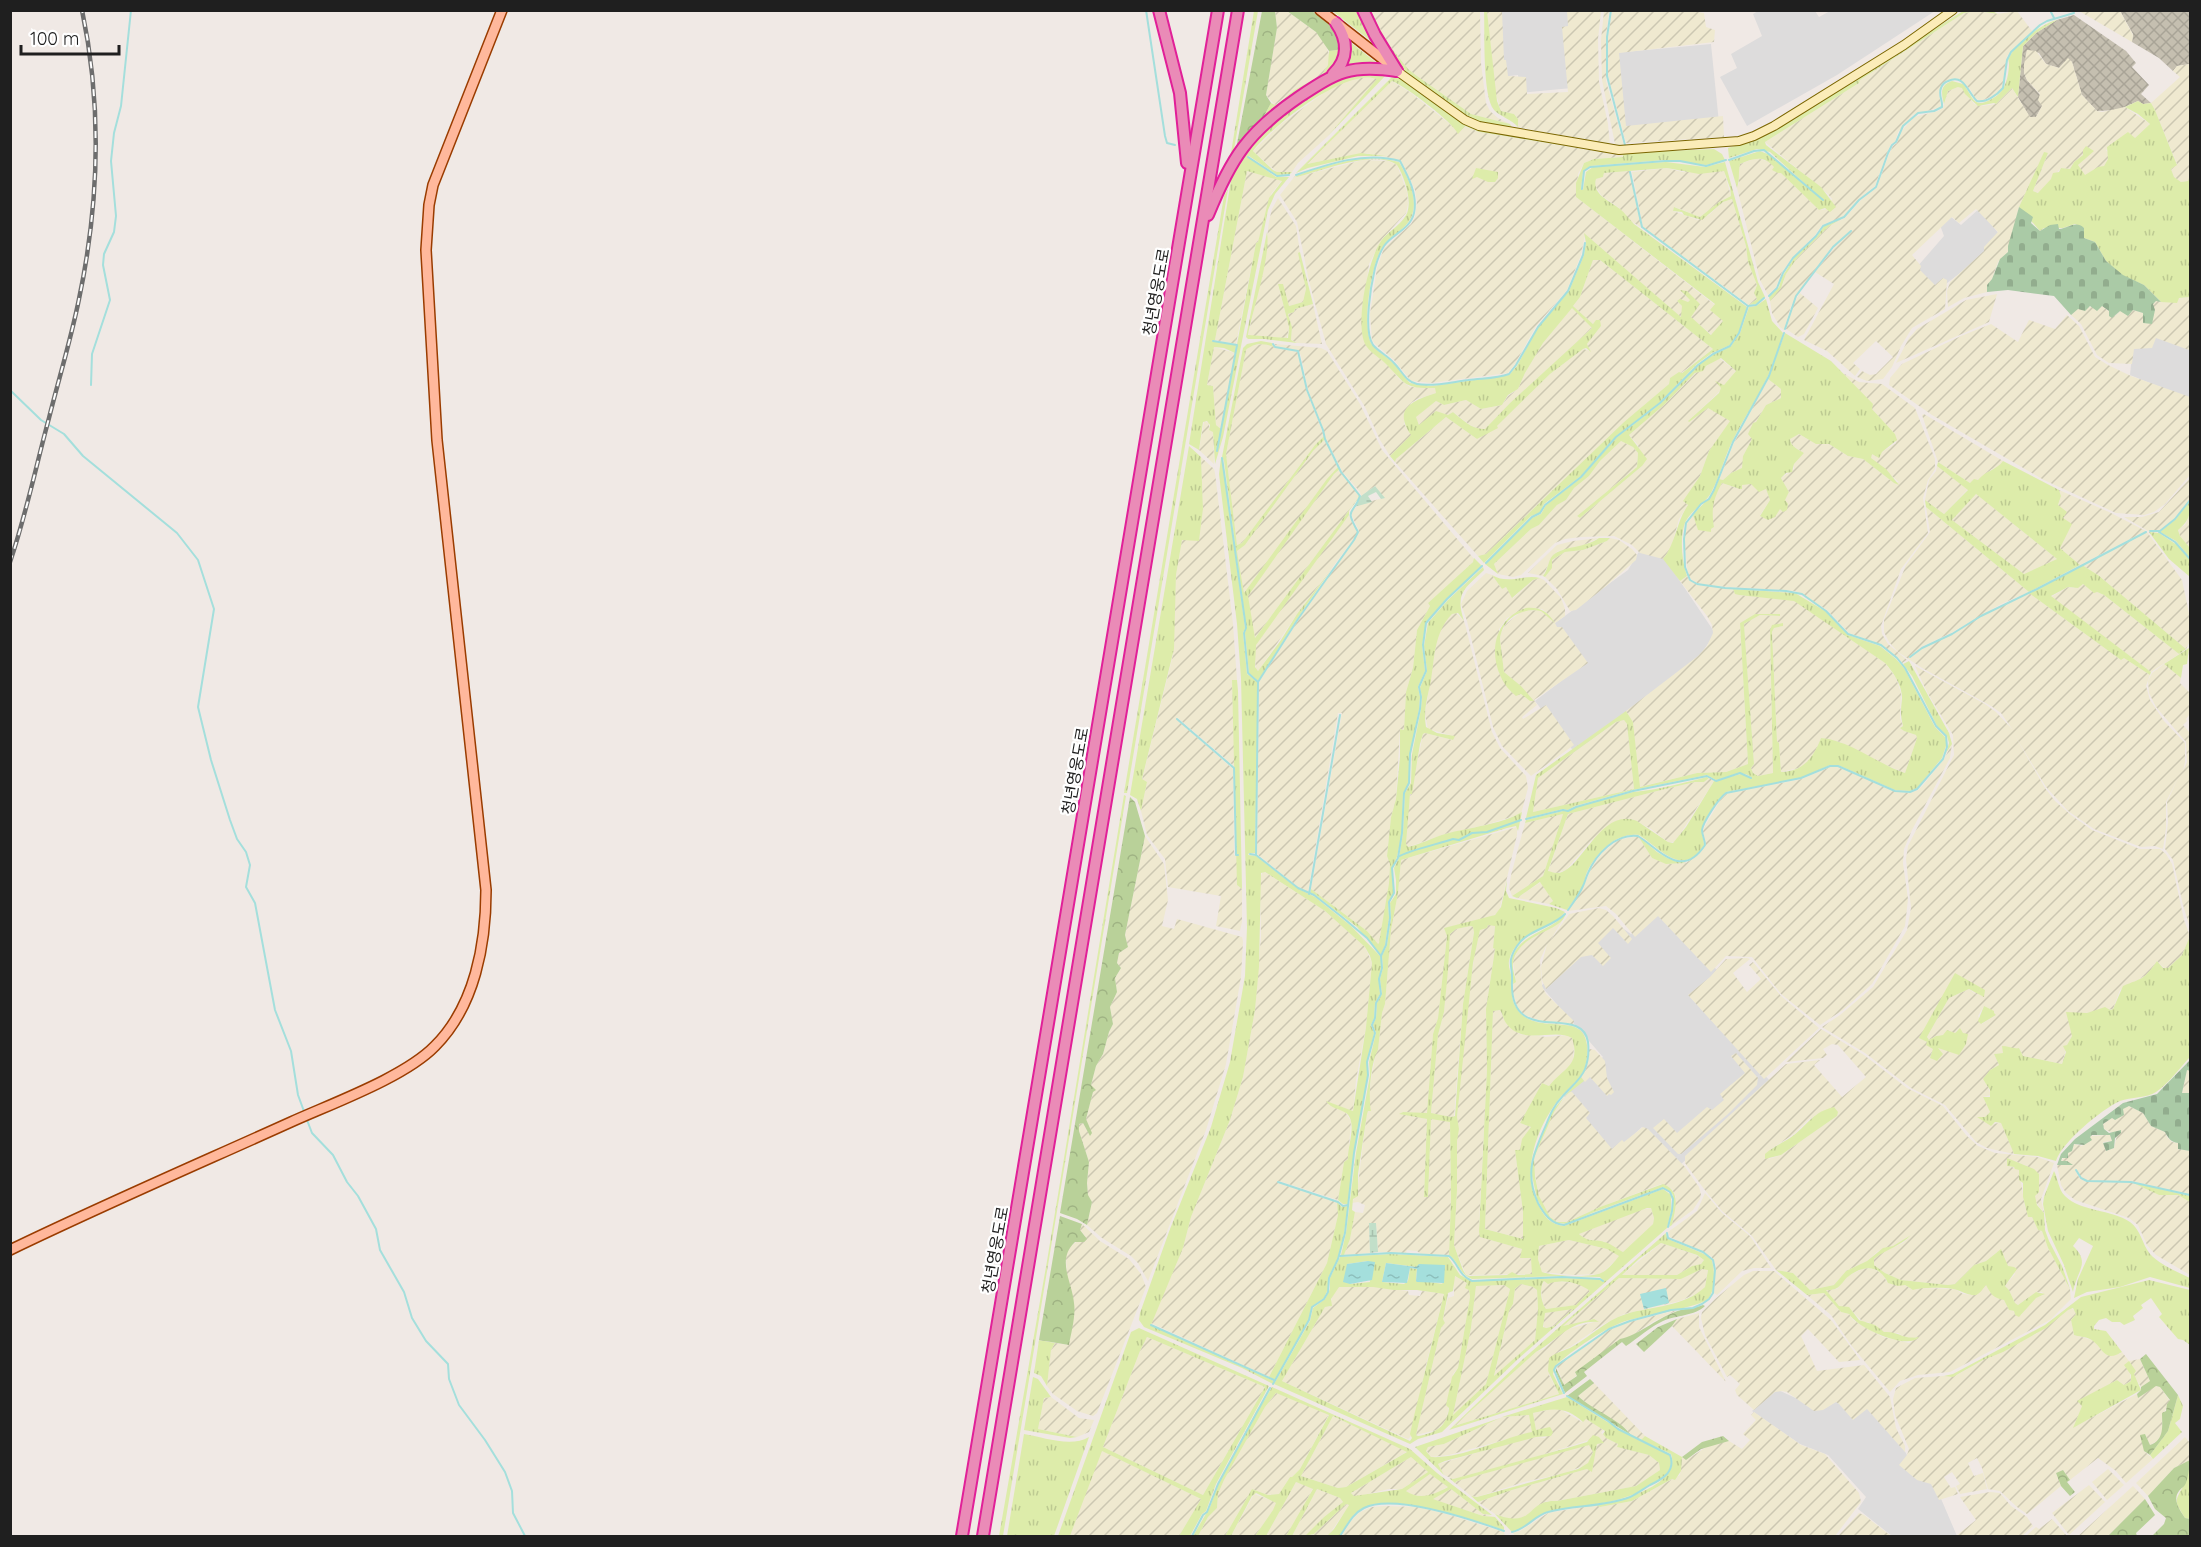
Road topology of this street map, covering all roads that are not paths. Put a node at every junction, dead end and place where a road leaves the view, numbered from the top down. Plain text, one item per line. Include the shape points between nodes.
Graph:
1 (502, 10) edge
2 (1159, 10) edge
3 (1218, 10) edge
4 (1238, 10) edge
5 (1320, 10) edge
6 (1363, 10) edge
7 (1953, 10) edge
8 (1336, 23) junction
9 (1397, 71) junction
10 (1330, 76) junction
11 (1186, 200) junction
12 (1201, 232) junction
13 (10, 1250) edge
14 (963, 1536) edge
15 (983, 1536) edge

1 - 13 main road via 433,185 426,250 436,440 484,863 486,921 469,988 444,1037 409,1065
2 - 11 highway via 1176,74 1185,130
3 - 11 highway, 청년영웅도로
4 - 12 highway, 청년영웅도로
5 - 8 main road
6 - 9 highway
7 - 9 main road via 1774,126 1747,139 1723,143 1619,150 1479,126
8 - 9 main road
8 - 10 highway via 1346,41 1346,50 1344,60
9 - 10 highway via 1355,68
10 - 12 highway via 1266,121 1242,146
11 - 14 highway, 청년영웅도로
12 - 15 highway, 청년영웅도로

